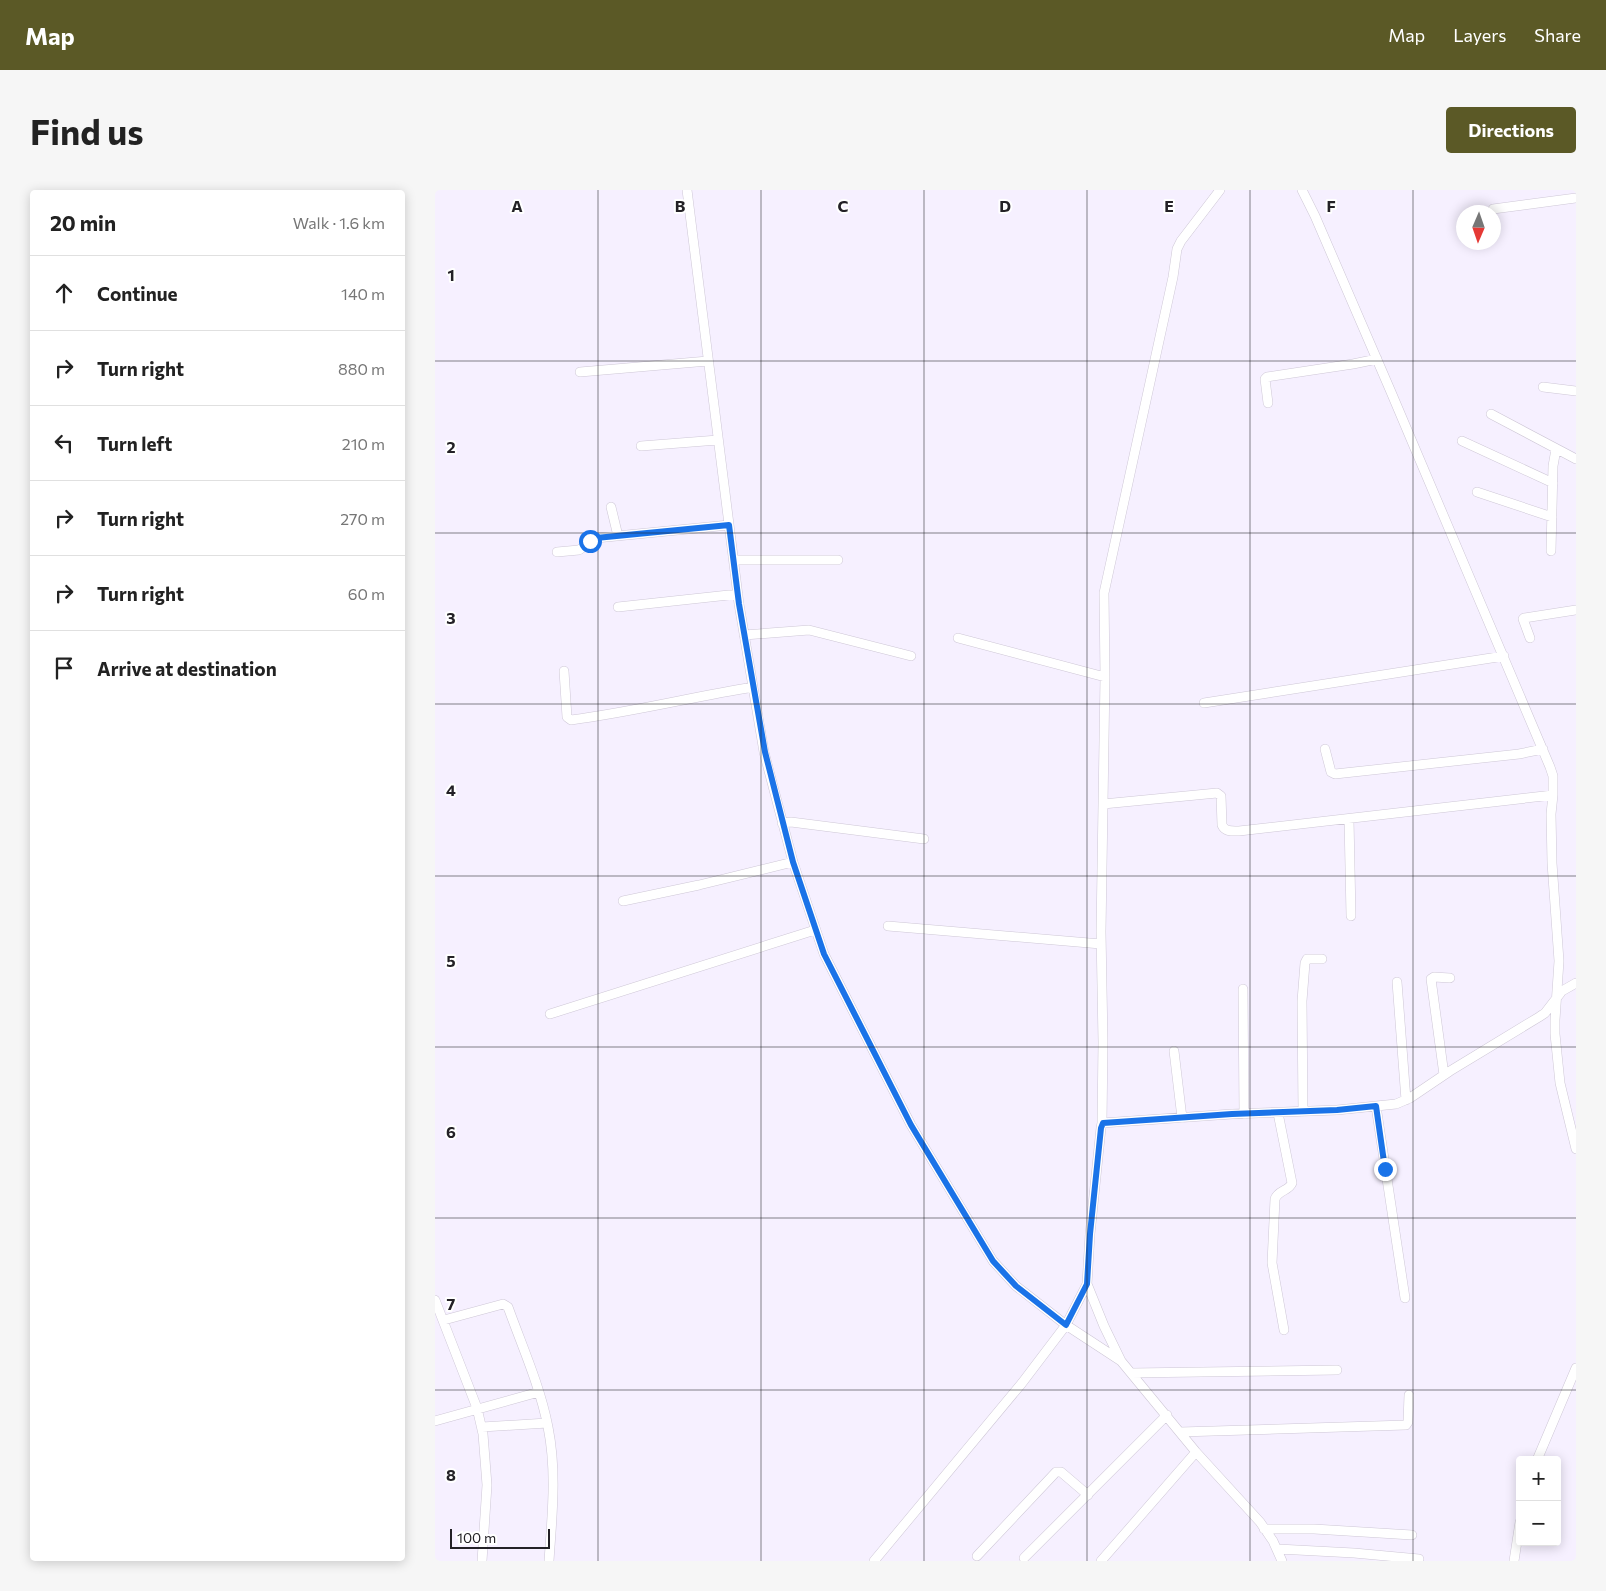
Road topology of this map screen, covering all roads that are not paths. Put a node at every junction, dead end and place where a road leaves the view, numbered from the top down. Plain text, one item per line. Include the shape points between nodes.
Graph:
1 (687, 190) edge
2 (1220, 190) edge
3 (1302, 190) edge
4 (1576, 198) edge
5 (1501, 208) edge
6 (1377, 359) junction
7 (708, 361) junction
8 (580, 372) dead end
9 (1543, 387) dead end
10 (1576, 391) edge
11 (1268, 403) dead end
12 (1491, 414) dead end
13 (718, 440) junction
14 (1462, 441) dead end
15 (641, 446) dead end
16 (1556, 449) junction
17 (1576, 459) edge
18 (1553, 483) junction
19 (1477, 492) dead end
20 (611, 507) dead end
21 (1552, 517) junction
22 (729, 525) junction
23 (617, 536) junction
24 (1551, 551) dead end
25 (557, 552) dead end
26 (734, 560) junction
27 (839, 560) dead end
28 (738, 594) junction
29 (618, 607) dead end
30 (1576, 610) edge
31 (745, 635) junction
32 (958, 638) dead end
33 (1530, 638) dead end
34 (911, 656) dead end
35 (1504, 656) junction
36 (564, 671) dead end
37 (1105, 678) junction
38 (753, 687) junction
39 (1204, 703) dead end
40 (1543, 749) junction
41 (1325, 750) dead end
42 (1553, 795) junction
43 (1103, 804) junction
44 (1349, 819) junction
45 (782, 823) junction
46 (925, 839) dead end
47 (793, 862) junction
48 (623, 901) dead end
49 (1351, 916) dead end
50 (888, 926) dead end
51 (815, 930) junction
52 (1101, 944) junction
53 (1322, 958) dead end
54 (1450, 978) dead end
55 (1397, 982) dead end
56 (1576, 983) edge
57 (1243, 990) dead end
58 (1557, 997) junction
59 (550, 1014) dead end
60 (1174, 1051) dead end
61 (1444, 1075) junction
62 (1405, 1100) junction
63 (1376, 1106) junction
64 (1303, 1112) junction
65 (1278, 1113) junction
66 (1244, 1114) junction
67 (1182, 1118) junction
68 (1103, 1123) junction
69 (1576, 1149) edge
70 (1087, 1284) junction
71 (1405, 1298) dead end
72 (436, 1305) edge
73 (444, 1320) junction
74 (1066, 1325) junction
75 (1284, 1330) dead end
76 (1121, 1361) junction
77 (1576, 1368) edge
78 (1337, 1370) dead end
79 (1131, 1373) junction
80 (539, 1392) junction
81 (1409, 1394) dead end
82 (477, 1408) junction
83 (1167, 1415) junction
84 (435, 1421) edge
85 (547, 1423) junction
86 (482, 1427) junction
87 (1180, 1432) junction
88 (1196, 1452) junction
89 (1539, 1456) edge
90 (1088, 1495) junction
91 (1265, 1529) junction
92 (1412, 1535) dead end
93 (1516, 1546) edge
94 (1277, 1549) junction
95 (977, 1556) dead end
96 (1024, 1558) dead end
97 (1419, 1559) dead end
98 (482, 1561) edge
99 (549, 1561) edge
100 (874, 1561) edge
101 (1101, 1561) edge
102 (1282, 1561) edge
103 (1514, 1561) edge

1 - 7 street
2 - 37 street via 1177,249 1105,585
3 - 6 street
4 - 5 street
6 - 11 street via 1267,377
6 - 35 street
7 - 8 street
7 - 13 street
9 - 10 street
12 - 16 street
13 - 15 street
13 - 22 street
14 - 18 street
16 - 17 street
16 - 18 street
18 - 21 street
19 - 21 street
20 - 23 street
21 - 24 street
22 - 23 street
22 - 26 street
23 - 25 street via 596,538 579,550
26 - 27 street
26 - 28 street
28 - 29 street
28 - 31 street
30 - 33 street via 1524,618
31 - 34 street via 809,630
31 - 38 street
32 - 37 street
35 - 39 street
35 - 40 street
36 - 38 street via 567,717 571,720
37 - 43 street
38 - 45 street
40 - 41 street via 1335,774 1328,767
40 - 42 street via 1553,776
42 - 44 street
42 - 58 street via 1552,863 1559,961
43 - 44 street via 1217,793 1221,796 1221,825 1226,830
43 - 52 street
44 - 49 street
45 - 46 street
45 - 47 street
47 - 48 street
47 - 51 street
50 - 52 street
51 - 59 street
51 - 74 street via 836,979 911,1125 993,1261 1016,1286
52 - 68 street
53 - 64 street via 1310,958 1305,963
54 - 61 street via 1431,979
55 - 62 street
56 - 58 street
57 - 66 street
58 - 61 street via 1545,1013
58 - 69 street via 1557,1065
60 - 67 street
61 - 62 street
62 - 63 street
63 - 64 street
63 - 71 street
64 - 65 street
65 - 66 street
65 - 75 street via 1292,1183 1275,1199 1272,1263
66 - 67 street
67 - 68 street
68 - 70 street
70 - 74 street
70 - 76 street
72 - 73 street
73 - 80 street via 506,1305
73 - 82 street
74 - 76 street
74 - 100 street
76 - 79 street
77 - 89 street
78 - 79 street
79 - 83 street
80 - 82 street
80 - 85 street
81 - 87 street via 1406,1425
82 - 84 street
82 - 86 street
83 - 87 street
83 - 90 street
85 - 86 street
85 - 99 street via 554,1487
86 - 98 street via 487,1485
87 - 88 street
88 - 91 street
88 - 101 street
90 - 95 street via 1057,1472
90 - 96 street
91 - 92 street
91 - 94 street
93 - 103 street
94 - 97 street
94 - 102 street

